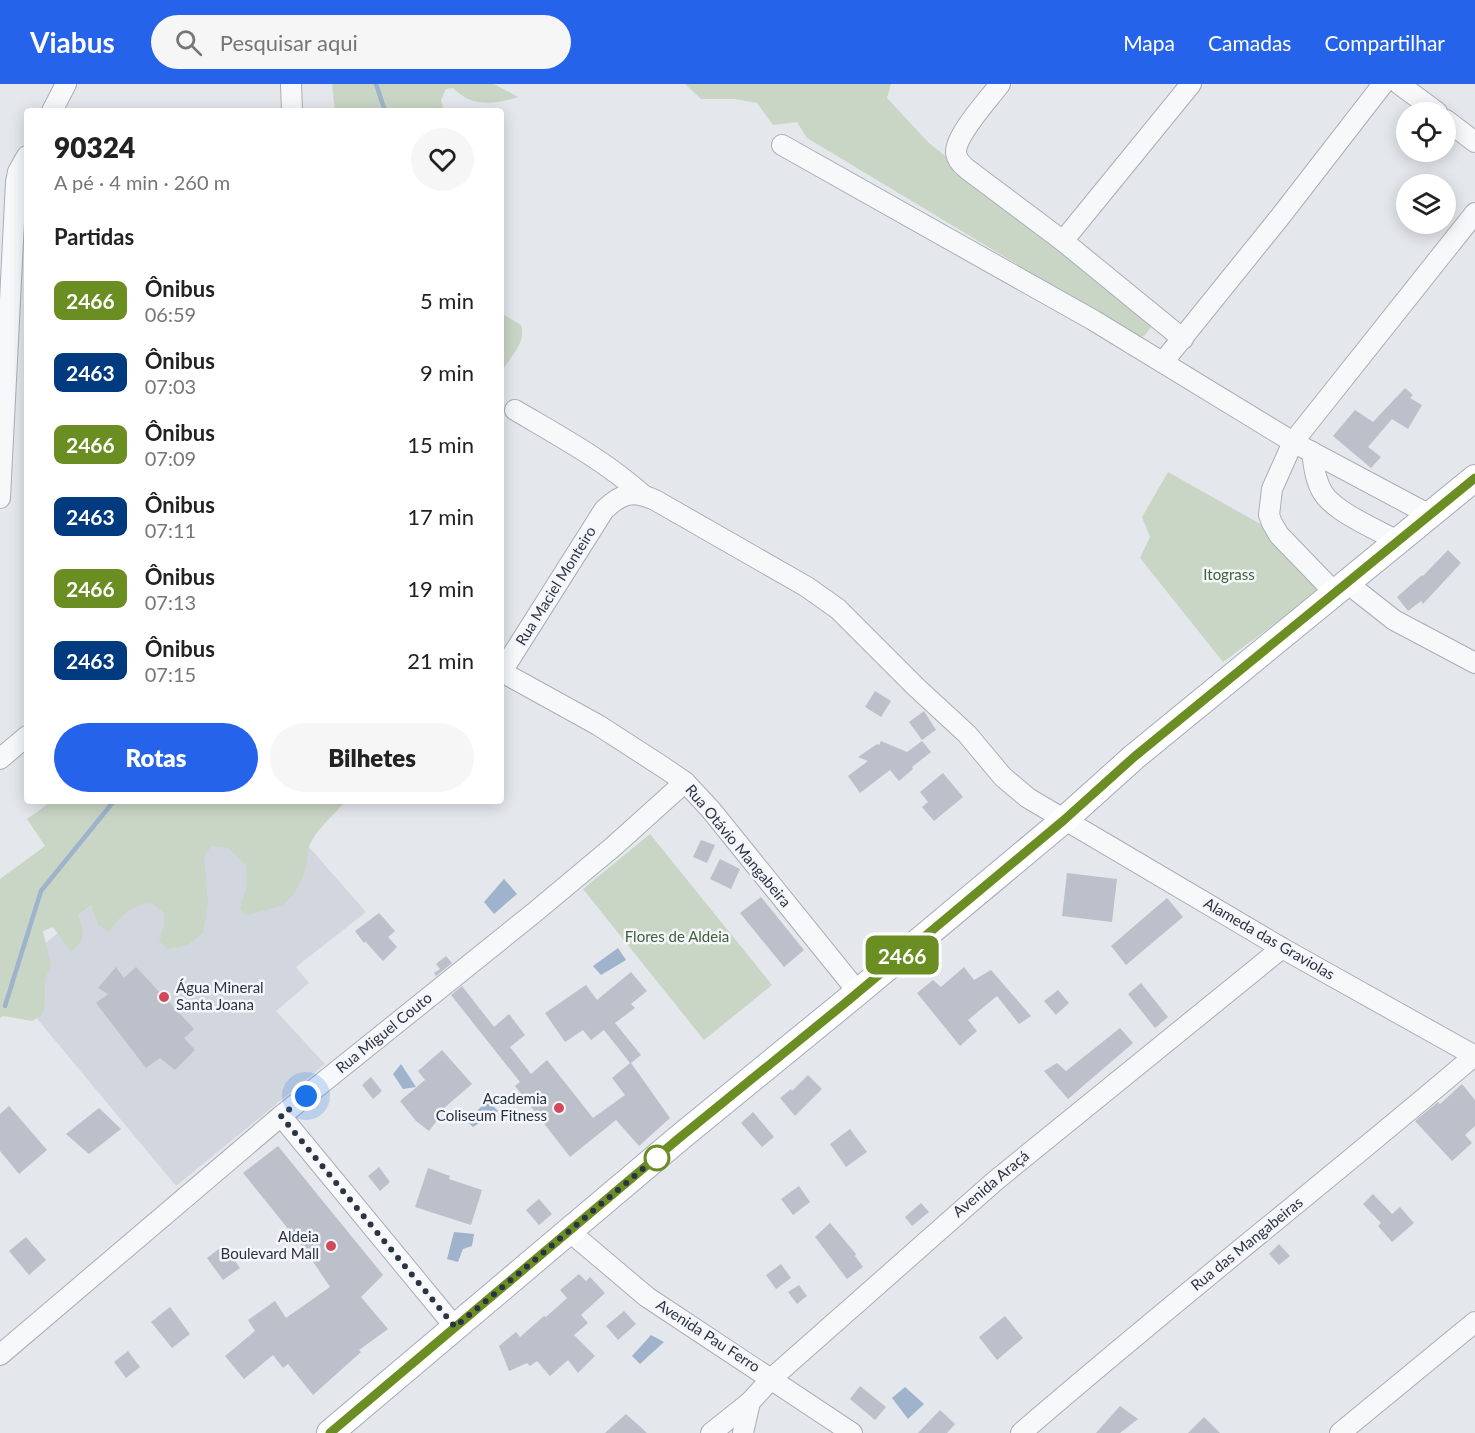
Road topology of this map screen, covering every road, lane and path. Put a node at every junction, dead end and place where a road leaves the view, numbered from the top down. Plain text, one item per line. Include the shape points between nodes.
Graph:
1 (66, 84) edge
2 (291, 84) edge
3 (1000, 84) edge
4 (1191, 84) edge
5 (1383, 84) edge
6 (1399, 84) edge
7 (1423, 102) edge
8 (54, 108) edge
9 (292, 108) edge
10 (1456, 128) edge
11 (1475, 142) edge
12 (782, 145) dead end
13 (24, 161) edge
14 (1475, 213) edge
15 (1063, 242) junction
16 (1164, 324) junction
17 (1183, 339) junction
18 (1142, 349) junction
19 (1163, 362) junction
20 (515, 410) dead end
21 (1293, 442) junction
22 (1312, 452) junction
23 (1475, 478) edge
24 (642, 494) junction
25 (0, 498) edge
26 (1428, 514) junction
27 (1397, 541) junction
28 (1341, 588) junction
29 (1475, 663) edge
30 (504, 669) edge
31 (504, 673) edge
32 (24, 739) edge
33 (0, 759) edge
34 (685, 782) junction
35 (1064, 820) junction
36 (1282, 948) junction
37 (858, 992) junction
38 (1475, 1056) edge
39 (281, 1116) junction
40 (570, 1232) junction
41 (1475, 1322) edge
42 (455, 1327) junction
43 (0, 1355) edge
44 (772, 1378) junction
45 (750, 1402) junction
46 (330, 1433) edge
47 (711, 1433) edge
48 (743, 1433) edge
49 (852, 1433) edge
50 (1021, 1433) edge
51 (1340, 1433) edge

1 - 8 street
2 - 9 street
3 - 15 street via 960,138 960,162
4 - 15 street
5 - 17 street
6 - 7 street
10 - 11 street
12 - 18 street
13 - 25 street via 16,182
14 - 21 street
15 - 16 street
16 - 17 street
16 - 18 street
17 - 19 street
18 - 19 street
19 - 21 street
20 - 24 street, Alameda das Graviolas via 601,462
21 - 22 street
21 - 28 street via 1272,489 1269,515 1279,535
22 - 26 street
22 - 27 street via 1317,481 1324,494
23 - 26 main road
24 - 30 street, Rua Maciel Monteiro via 633,493 613,502 596,522
24 - 35 street, Alameda das Graviolas via 807,587 838,609 967,734 1014,788
26 - 27 main road
27 - 28 main road
28 - 29 street
28 - 35 main road
31 - 34 street, Rua Otávio Mangabeira via 598,725
32 - 33 street
34 - 37 street, Rua Otávio Mangabeira
34 - 39 street, Rua Miguel Couto via 535,912
35 - 36 street, Alameda das Graviolas
35 - 37 main road
36 - 38 street, Alameda das Graviolas
36 - 44 street, Avenida Araçá via 995,1181
37 - 40 main road
38 - 50 street, Rua das Mangabeiras
39 - 42 street
39 - 43 street, Rua Miguel Couto
40 - 42 main road
40 - 44 street, Avenida Pau Ferro via 647,1297
41 - 51 street
42 - 46 main road
44 - 45 street, Avenida Araçá
44 - 49 street, Avenida Pau Ferro
45 - 47 street, Avenida Araçá
45 - 48 street

